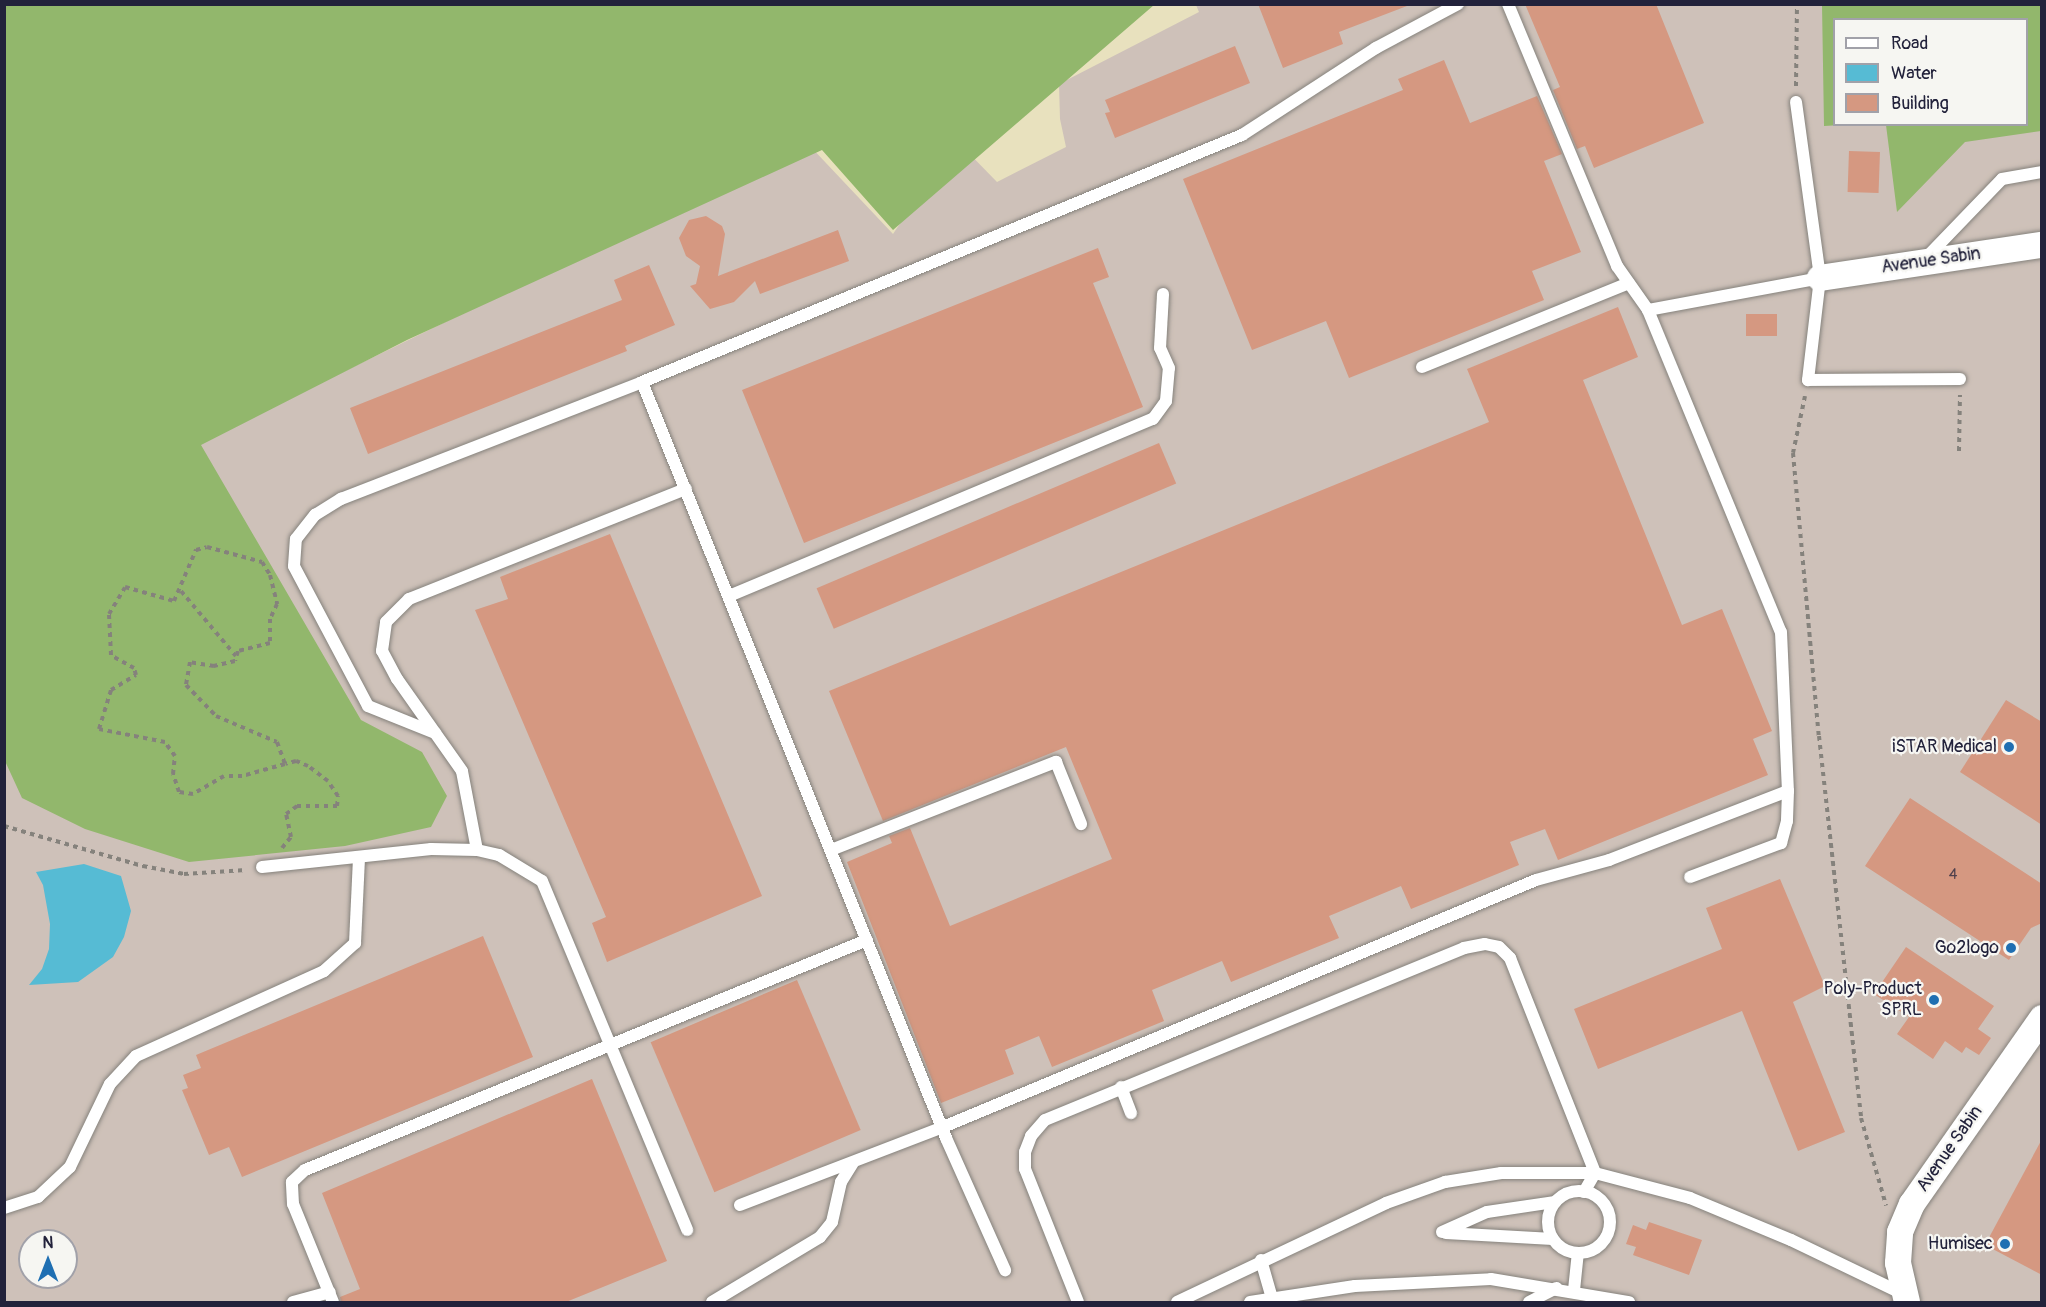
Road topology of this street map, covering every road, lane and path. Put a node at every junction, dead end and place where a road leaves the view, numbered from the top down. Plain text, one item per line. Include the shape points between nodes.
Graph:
1 (1458, 4) edge
2 (1508, 4) edge
3 (1797, 4) edge
4 (1796, 102) joint
5 (2042, 172) edge
6 (2042, 245) edge
7 (1921, 263) junction
8 (1820, 278) junction
9 (1629, 283) junction
10 (1163, 294) dead end
11 (1648, 310) junction
12 (1422, 367) dead end
13 (1960, 379) joint
14 (1808, 380) junction
15 (642, 382) junction
16 (1959, 451) dead end
17 (686, 489) junction
18 (181, 591) junction
19 (729, 596) junction
20 (236, 656) junction
21 (435, 733) junction
22 (285, 764) junction
23 (1788, 790) junction
24 (1081, 824) dead end
25 (4, 826) edge
26 (477, 850) junction
27 (831, 850) junction
28 (280, 851) dead end
29 (359, 859) junction
30 (262, 867) joint
31 (1690, 877) dead end
32 (867, 940) junction
33 (2042, 1018) edge
34 (612, 1044) junction
35 (1121, 1087) junction
36 (1131, 1113) dead end
37 (943, 1127) junction
38 (853, 1162) junction
39 (1595, 1173) junction
40 (1584, 1191) junction
41 (1555, 1202) junction
42 (740, 1205) dead end
43 (4, 1208) edge
44 (687, 1230) dead end
45 (1900, 1232) junction
46 (1553, 1239) junction
47 (1578, 1254) junction
48 (1261, 1260) junction
49 (1005, 1270) dead end
50 (1557, 1288) junction
51 (1574, 1290) junction
52 (332, 1297) edge
53 (1272, 1298) junction
54 (1905, 1298) edge
55 (293, 1302) edge
56 (712, 1302) edge
57 (1078, 1302) edge
58 (1177, 1302) edge
59 (1250, 1302) edge
60 (1529, 1302) edge
61 (1629, 1302) edge

1 - 15 lane via 1376,48 1242,135
2 - 9 lane via 1617,266
3 - 4 path
4 - 8 lane
5 - 7 lane via 2002,178
6 - 7 street, Avenue Sabin
7 - 8 street, Avenue Sabin
8 - 11 lane
8 - 14 lane
9 - 11 lane
9 - 12 lane
10 - 19 lane via 1160,348 1168,368 1166,401 1153,418
11 - 23 lane via 1781,632
13 - 14 lane
13 - 16 path
14 - 45 path via 1793,453 1861,1118 1879,1187
15 - 17 lane
15 - 21 lane via 341,499 315,515 296,539 294,566 368,706
17 - 19 lane
17 - 21 lane via 409,599 386,622 382,651
18 - 20 path
18 - 20 path via 196,550 207,547 262,562 270,575 277,604 270,619 270,643 238,651
18 - 22 path via 174,601 125,587 117,597 109,614 111,655 134,668 136,675 111,690 99,729 165,742 175,756 173,774 179,792 193,794 224,776 242,776
19 - 27 lane
20 - 22 path via 235,661 214,666 190,662 185,673 186,685 216,716 277,742
21 - 26 lane via 462,771
22 - 28 path via 296,761 308,766 328,781 338,796 337,806 297,806 286,814 291,837
23 - 31 lane via 1787,821 1781,843
23 - 37 lane via 1609,860 1536,880
24 - 27 lane via 1056,762
25 - 30 path via 184,874
26 - 29 lane via 431,849
26 - 34 lane via 508,859 542,880
27 - 32 lane
29 - 30 lane
29 - 43 lane via 355,943 324,971 136,1056 110,1084 70,1167 38,1197
32 - 34 lane
32 - 37 lane
33 - 45 street, Avenue Sabin via 1912,1204
34 - 44 lane
34 - 52 lane via 305,1170 292,1182 293,1204
35 - 36 lane
35 - 39 lane via 1464,948 1485,944 1499,947 1510,958
35 - 57 lane via 1046,1120 1031,1136 1025,1152 1025,1169
37 - 38 lane
37 - 49 lane
38 - 42 lane
38 - 56 lane via 841,1182 832,1222 820,1237
39 - 40 lane
39 - 48 lane via 1502,1173 1445,1182 1386,1203
39 - 54 lane via 1705,1203
40 - 41 lane via 1574,1191
40 - 47 lane via 1603,1202 1610,1222 1604,1242 1597,1249
41 - 46 lane via 1548,1220
41 - 46 lane via 1487,1212 1442,1232
45 - 54 street, Avenue Sabin via 1898,1263
46 - 47 lane via 1559,1247
47 - 51 lane
48 - 53 lane
48 - 58 lane
50 - 51 lane
50 - 53 lane via 1491,1279 1408,1281
50 - 60 lane
51 - 61 lane
52 - 55 lane
53 - 59 lane

